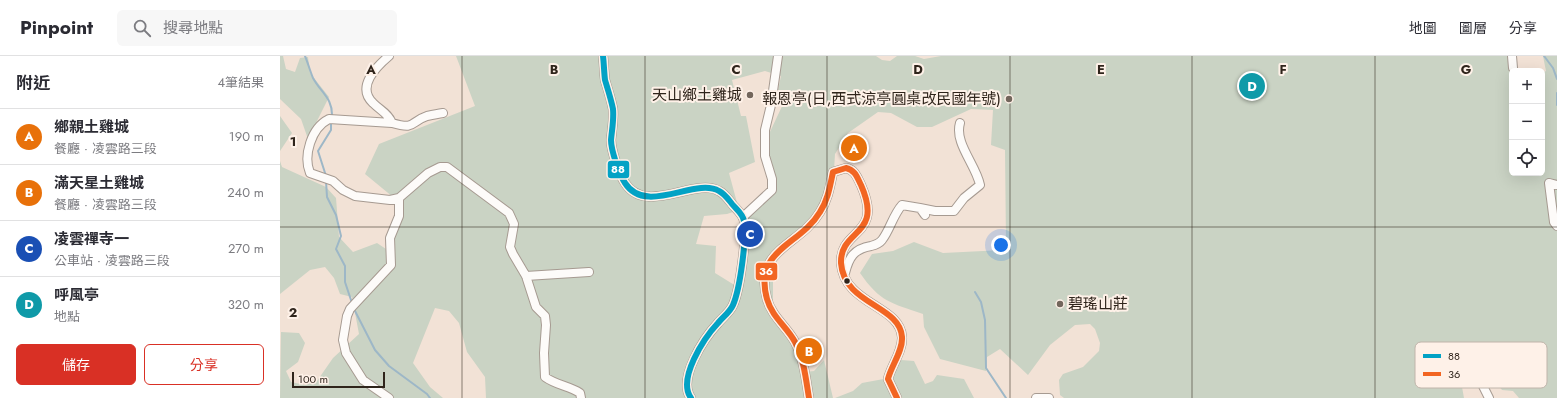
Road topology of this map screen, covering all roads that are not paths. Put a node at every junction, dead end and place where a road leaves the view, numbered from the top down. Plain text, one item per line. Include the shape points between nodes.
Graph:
1 (388, 56) edge
2 (603, 56) edge
3 (778, 56) edge
4 (1512, 56) edge
5 (1512, 68) dead end
6 (442, 113) dead end
7 (960, 123) dead end
8 (392, 124) junction
9 (1557, 185) edge
10 (399, 198) junction
11 (743, 217) junction
12 (1557, 226) edge
13 (589, 272) dead end
14 (526, 276) junction
15 (844, 276) junction
16 (1484, 388) edge
17 (389, 398) edge
18 (581, 398) edge
19 (690, 398) edge
20 (809, 398) edge
21 (897, 398) edge
22 (1036, 398) edge
23 (1049, 398) edge
24 (1489, 398) edge

1 - 8 street via 370,74 366,86 372,103 389,115
2 - 11 street via 605,79 613,110 611,140 625,183 633,191 645,196 714,189 727,197
3 - 11 street via 765,130 765,156 772,179 772,190
4 - 5 street
6 - 8 street via 426,117 410,126
7 - 15 street via 958,129 964,150 980,185 964,198 954,211 923,211 902,205 879,243 854,252 848,260
8 - 10 street via 332,120 322,123 310,141 307,165 310,173 333,181 355,196 390,200
9 - 12 street via 1549,183 1554,222
10 - 14 street via 428,173 440,167 447,167 509,213 514,224 510,247
10 - 17 street via 399,216 390,238 391,265 350,309 343,340 346,353 363,380
11 - 19 street via 745,232 733,306 708,336 687,376 685,386
13 - 14 street
14 - 18 street via 536,307 545,316 545,377 580,393
15 - 20 street via 841,263 843,249 868,218 863,191 855,173 846,168 833,172 828,196 820,213 773,257 766,268 767,299 772,312 795,341 801,353
15 - 21 street via 850,287 893,318 899,326 901,346 888,379
16 - 24 street
22 - 23 street

